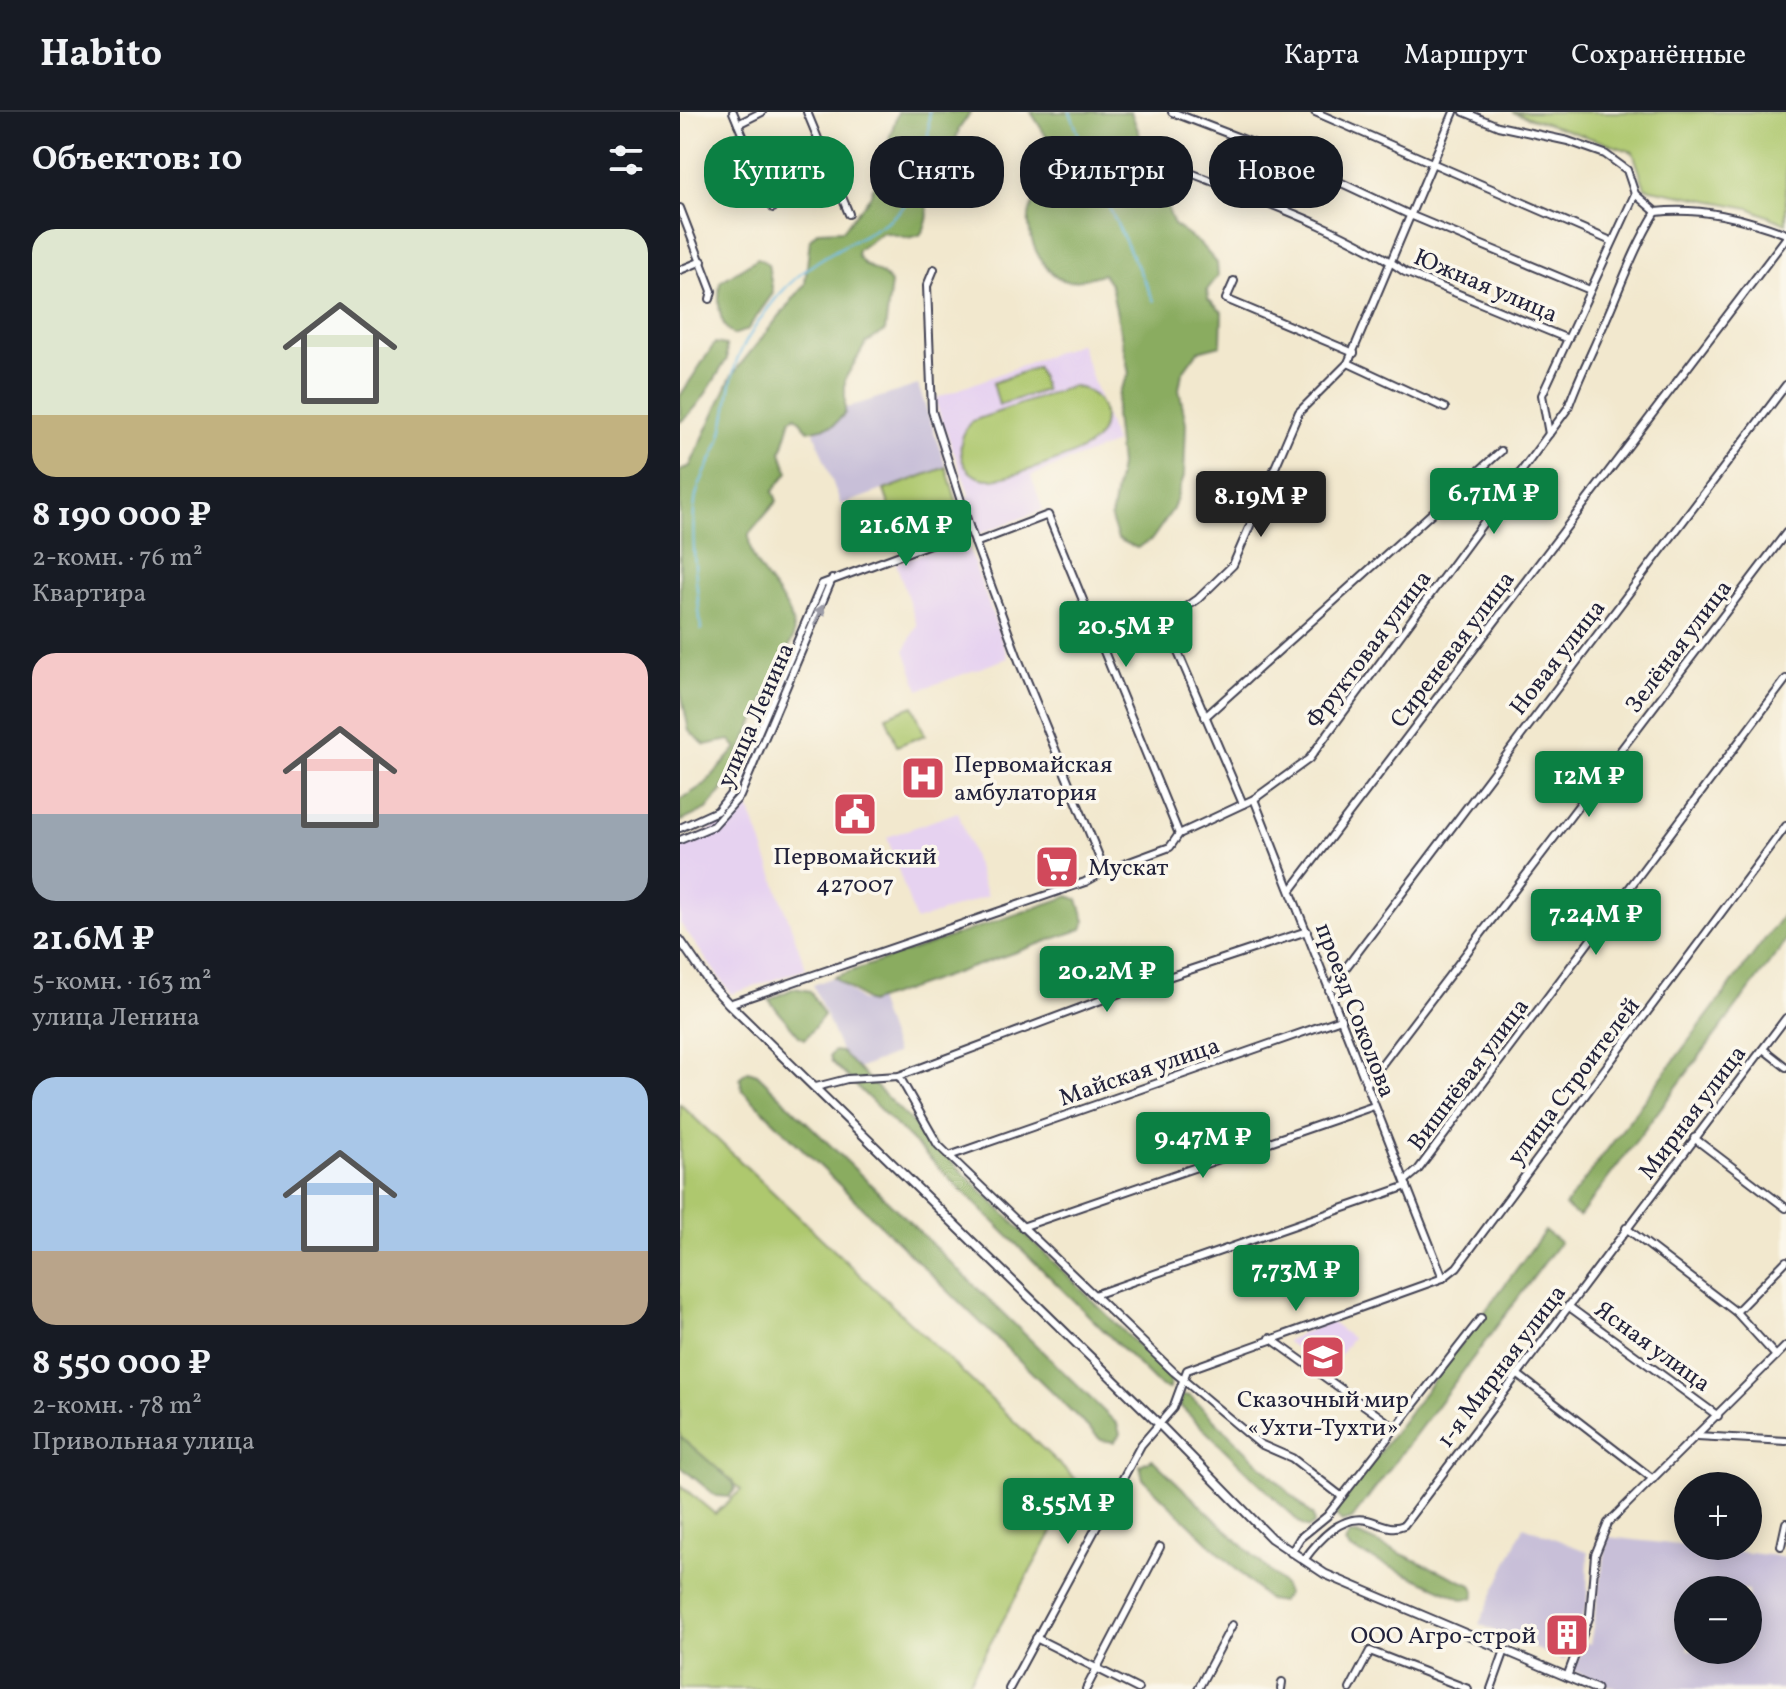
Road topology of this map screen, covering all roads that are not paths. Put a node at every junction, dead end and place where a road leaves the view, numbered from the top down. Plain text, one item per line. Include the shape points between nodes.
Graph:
1 (733, 112) edge
2 (762, 112) edge
3 (807, 112) edge
4 (1172, 112) edge
5 (1315, 112) edge
6 (1454, 112) edge
7 (1464, 112) edge
8 (738, 124) junction
9 (743, 136) edge
10 (1432, 162) junction
11 (1193, 175) edge
12 (1635, 194) junction
13 (680, 208) edge
14 (1656, 212) junction
15 (849, 214) dead end
16 (1410, 215) junction
17 (1786, 236) edge
18 (1611, 241) junction
19 (1392, 260) junction
20 (702, 261) junction
21 (934, 269) dead end
22 (680, 270) edge
23 (1234, 281) dead end
24 (1590, 290) junction
25 (710, 299) dead end
26 (1568, 339) junction
27 (1354, 353) junction
28 (1348, 363) junction
29 (1786, 385) edge
30 (1445, 408) dead end
31 (1549, 434) junction
32 (1501, 451) dead end
33 (970, 529) junction
34 (1786, 533) edge
35 (975, 543) junction
36 (832, 579) junction
37 (1786, 679) edge
38 (1205, 717) junction
39 (1254, 799) junction
40 (1243, 804) junction
41 (1786, 826) edge
42 (680, 828) edge
43 (1179, 834) junction
44 (680, 840) edge
45 (1105, 871) junction
46 (1291, 890) junction
47 (1307, 931) junction
48 (680, 940) edge
49 (1329, 990) junction
50 (729, 1004) junction
51 (1786, 1018) edge
52 (1341, 1019) junction
53 (1763, 1049) junction
54 (1786, 1067) edge
55 (899, 1076) junction
56 (886, 1079) junction
57 (1366, 1085) junction
58 (816, 1087) junction
59 (906, 1089) junction
60 (1374, 1106) junction
61 (1694, 1138) junction
62 (949, 1156) junction
63 (1406, 1184) junction
64 (1786, 1208) edge
65 (1022, 1227) junction
66 (1626, 1228) junction
67 (1786, 1261) edge
68 (1443, 1278) junction
69 (1094, 1295) junction
70 (1568, 1306) junction
71 (1736, 1312) junction
72 (1481, 1318) dead end
73 (1270, 1338) junction
74 (1786, 1346) edge
75 (1776, 1356) junction
76 (1517, 1374) junction
77 (1183, 1381) junction
78 (1718, 1416) junction
79 (1159, 1424) junction
80 (1393, 1426) junction
81 (1697, 1436) junction
82 (1786, 1441) edge
83 (1653, 1479) junction
84 (1341, 1496) junction
85 (1786, 1523) edge
86 (1781, 1546) dead end
87 (1160, 1547) dead end
88 (1291, 1553) junction
89 (1304, 1560) junction
90 (1232, 1625) dead end
91 (1036, 1638) junction
92 (1505, 1650) junction
93 (1096, 1668) junction
94 (1567, 1677) junction
95 (1009, 1689) edge
96 (1086, 1689) edge
97 (1138, 1689) edge
98 (1198, 1689) edge
99 (1350, 1689) edge
100 (1468, 1689) edge
101 (1491, 1689) edge
102 (1596, 1689) edge

1 - 8 street
2 - 8 street
3 - 15 street
4 - 16 street via 1271,150
5 - 10 street
6 - 10 street
7 - 12 street via 1605,154 1631,175
8 - 9 street
10 - 16 street
10 - 18 street
11 - 19 street, Южная улица
12 - 14 street
12 - 18 street
13 - 20 street
14 - 17 street via 1682,209 1749,220
14 - 31 street, Фруктовая улица via 1623,274 1568,408
16 - 19 street
16 - 24 street
17 - 46 street, Сиреневая улица
18 - 24 street
19 - 26 street, Южная улица via 1405,272
19 - 27 street
20 - 22 street
20 - 25 street
21 - 33 street via 927,286 930,400
23 - 27 street via 1226,299
24 - 26 street
26 - 31 street via 1542,395
27 - 28 street
28 - 30 street
28 - 38 street via 1299,412 1233,565 1165,622
29 - 49 street, Новая улица
31 - 39 street, Фруктовая улица via 1309,759
32 - 38 street, Фруктовая улица
33 - 35 street
33 - 36 street
34 - 57 street, Зелёная улица
35 - 43 street via 1048,515
35 - 45 street
36 - 42 street, улица Ленина via 822,584 733,791 717,811
44 -> 36 street, улица Ленина via 713,826 740,796
37 - 63 street, Вишнёвая улица
38 - 40 street
39 - 40 street, Фруктовая улица
39 - 46 street, проезд Соколова
40 - 43 street, Фруктовая улица
41 - 68 street, улица Строителей via 1457,1267
43 - 45 street, Фруктовая улица via 1170,847
45 - 50 street, Фруктовая улица
46 - 47 street, проезд Соколова
47 - 49 street, проезд Соколова
47 - 55 street via 1120,993
48 - 50 street
49 - 52 street, проезд Соколова
50 - 58 street
51 - 53 street, Мирная улица
52 - 57 street, проезд Соколова
52 - 62 street, Майская улица
53 - 54 street
53 - 61 street, Мирная улица
55 - 56 street
55 - 59 street
56 - 58 street via 847,1079
56 - 59 street
57 - 60 street, проезд Соколова
58 - 79 street
59 - 62 street via 932,1137
60 - 63 street, проезд Соколова
60 - 65 street
61 - 64 street
61 - 66 street, Мирная улица
62 - 65 street
63 - 68 street, проезд Соколова
63 - 69 street
65 - 69 street
66 - 70 street, 1-я Мирная улица
66 - 71 street
67 - 71 street
68 - 73 street
69 - 77 street
70 - 76 street, 1-я Мирная улица
70 - 78 street, Ясная улица
71 - 75 street
72 - 80 street
73 - 77 street via 1191,1366
73 - 80 street
74 - 75 street
75 - 78 street
76 - 83 street
76 - 89 street, 1-я Мирная улица via 1404,1525 1392,1528 1362,1518 1324,1535
77 - 79 street via 1173,1408
77 - 84 street via 1260,1444 1292,1458
78 - 81 street
79 - 88 street
79 - 91 street via 1141,1445
80 - 84 street
81 - 82 street
81 - 83 street
83 - 94 street via 1608,1523 1595,1555 1590,1615
84 - 88 street
85 - 86 street
87 - 93 street
88 - 89 street
89 - 92 street via 1325,1574
90 - 98 street
91 - 93 street
91 - 95 street
92 - 94 street
92 - 101 street
93 - 96 street
93 - 97 street
94 - 102 street
99 - 100 street via 1370,1651

